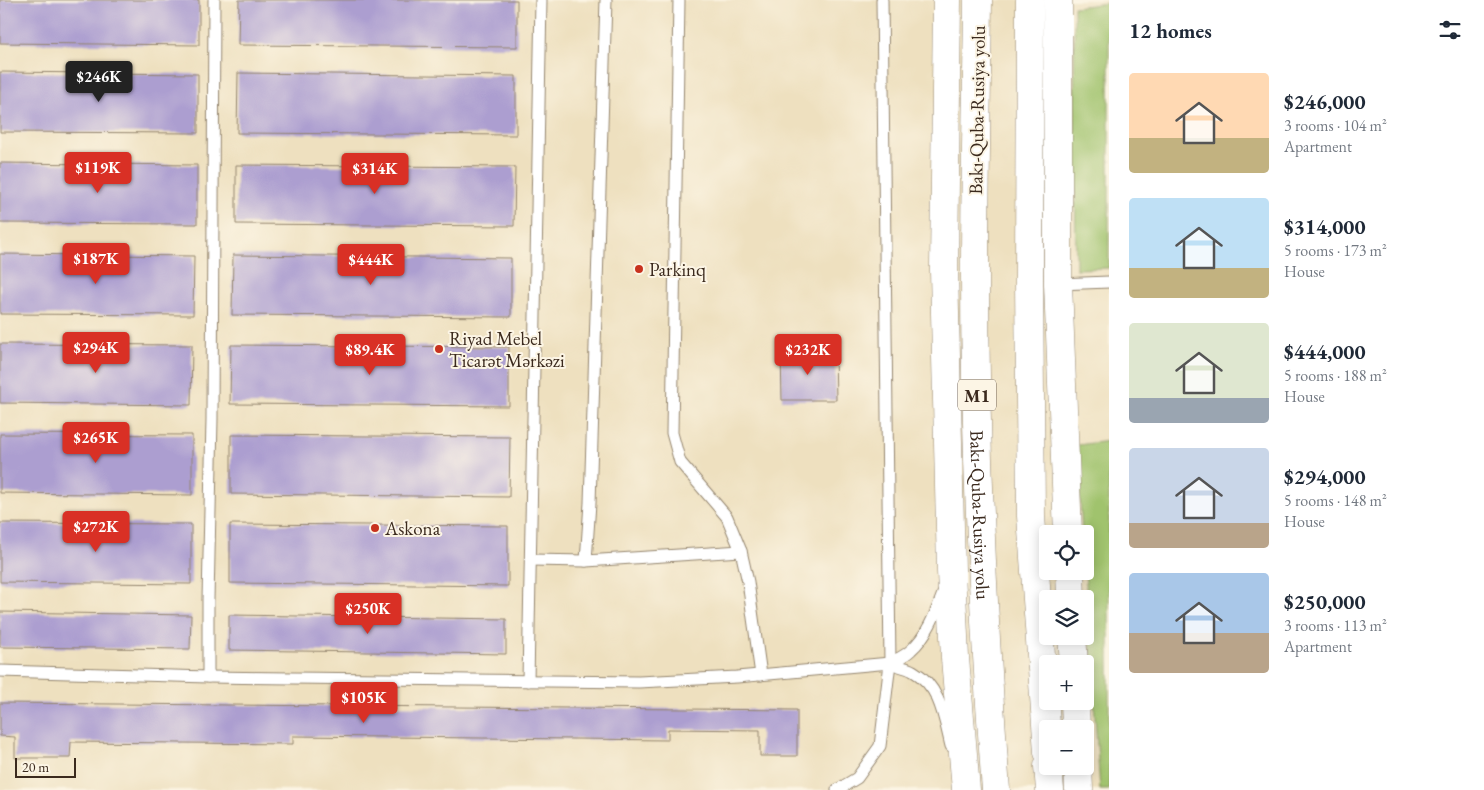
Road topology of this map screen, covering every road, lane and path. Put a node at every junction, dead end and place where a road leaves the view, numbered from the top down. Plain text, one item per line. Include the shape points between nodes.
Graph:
1 (214, 0) edge
2 (541, 0) edge
3 (606, 0) edge
4 (679, 0) edge
5 (882, 0) edge
6 (947, 0) edge
7 (978, 0) edge
8 (1030, 0) edge
9 (1058, 0) edge
10 (1109, 282) edge
11 (1058, 284) junction
12 (1068, 525) edge
13 (741, 551) junction
14 (531, 560) junction
15 (586, 561) junction
16 (951, 571) junction
17 (890, 664) junction
18 (0, 671) edge
19 (761, 675) junction
20 (208, 677) junction
21 (528, 681) junction
22 (1046, 720) edge
23 (1049, 775) edge
24 (1078, 775) edge
25 (837, 790) edge
26 (961, 790) edge
27 (966, 790) edge
28 (996, 790) edge
29 (1050, 790) edge
30 (1079, 790) edge

1 - 20 lane
2 - 14 lane
3 - 15 lane
4 - 13 lane via 672,433 680,462 727,517
5 - 17 lane
6 - 16 highway via 944,270
7 - 28 highway, Bakı-Quba-Rusiya yolu / M1 via 975,275 980,517
8 - 22 highway via 1031,516
9 - 11 highway
10 - 11 lane
11 - 12 highway
13 - 15 lane
13 - 19 lane
14 - 15 lane
14 - 21 lane
16 - 17 lane via 923,635 911,650
16 - 27 highway
17 - 19 lane
17 - 25 lane via 880,746 858,778
17 - 26 lane via 912,671 936,692
18 - 20 lane
19 - 21 lane via 639,682
20 - 21 lane
23 - 29 highway
24 - 30 highway

